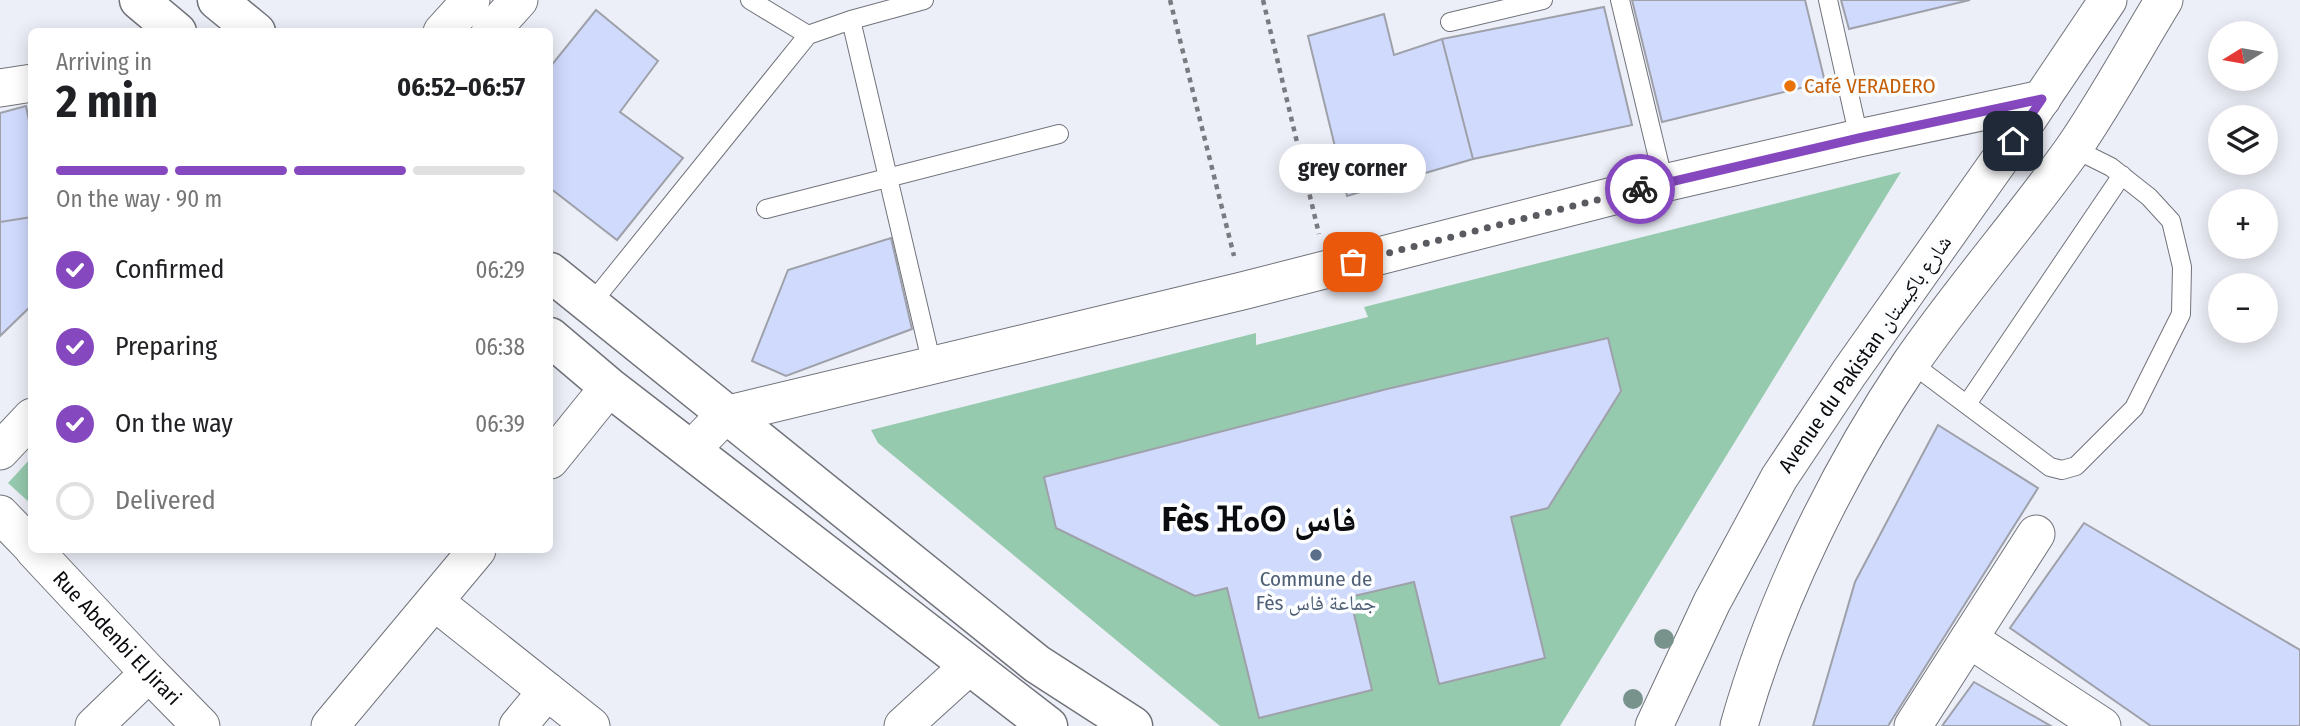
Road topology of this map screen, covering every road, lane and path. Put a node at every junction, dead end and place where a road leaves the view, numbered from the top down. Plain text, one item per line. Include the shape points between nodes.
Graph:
1 (139, 0) edge
2 (217, 0) edge
3 (471, 0) edge
4 (519, 0) edge
5 (750, 0) edge
6 (924, 0) edge
7 (1170, 0) edge
8 (1263, 0) edge
9 (1543, 0) edge
10 (1620, 0) edge
11 (1828, 0) edge
12 (2108, 0) edge
13 (2164, 0) edge
14 (851, 20) junction
15 (1450, 22) dead end
16 (172, 28) edge
17 (251, 28) edge
18 (446, 28) edge
19 (494, 28) edge
20 (808, 35) junction
21 (28, 84) edge
22 (0, 88) edge
23 (2042, 99) junction
24 (1059, 134) dead end
25 (1859, 138) junction
26 (2073, 148) junction
27 (2122, 175) junction
28 (886, 178) junction
29 (1664, 183) junction
30 (766, 209) dead end
31 (1327, 269) junction
32 (553, 274) edge
33 (1242, 291) junction
34 (590, 305) junction
35 (553, 340) edge
36 (1911, 363) junction
37 (932, 365) junction
38 (609, 387) junction
39 (1967, 404) junction
40 (725, 415) junction
41 (28, 421) edge
42 (691, 450) junction
43 (0, 451) edge
44 (553, 456) edge
45 (0, 514) edge
46 (2036, 534) dead end
47 (28, 542) edge
48 (38, 553) edge
49 (475, 553) edge
50 (435, 602) junction
51 (1969, 639) junction
52 (969, 666) junction
53 (149, 673) junction
54 (547, 691) junction
55 (94, 726) edge
56 (201, 726) edge
57 (330, 726) edge
58 (518, 726) edge
59 (592, 726) edge
60 (903, 726) edge
61 (1048, 726) edge
62 (1133, 726) edge
63 (1654, 726) edge
64 (1739, 726) edge
65 (1913, 726) edge
66 (2102, 726) edge

1 - 16 street
2 - 17 street
3 - 18 street
4 - 19 street
5 - 20 lane
6 - 14 lane
7 - 33 path
8 - 31 path
9 - 15 lane
10 - 29 lane
11 - 25 lane
12 - 23 street, Avenue du Pakistan شارع باكيستان
13 - 26 street, Avenue du Pakistan شارع باكيستان
14 - 20 lane
14 - 28 lane
20 - 34 lane
21 - 22 street
23 - 25 street
23 - 63 street, Avenue du Pakistan شارع باكيستان via 1779,478 1712,602
24 - 28 lane
25 - 29 street
26 - 27 lane
26 - 36 street, Avenue du Pakistan شارع باكيستان
27 - 39 lane
27 - 39 lane via 2171,221 2182,267 2181,314 2134,408 2076,466 2062,470 2050,467
28 - 30 lane
28 - 37 lane
29 - 31 street
31 - 33 street
32 - 34 street
33 - 37 street
34 - 40 street
35 - 38 street
36 - 39 lane
36 - 64 street, Avenue du Pakistan شارع باكيستان via 1823,512 1767,642
37 - 40 street
38 - 42 street
38 - 44 street
40 - 42 street
40 - 62 street via 1037,664
41 - 43 street
42 - 52 street
45 - 47 street, Rue Abdenbi El Jirari
46 - 51 street
48 - 53 street, Rue Abdenbi El Jirari
49 - 50 street
50 - 54 street
50 - 57 street
51 - 65 street
51 - 66 street
52 - 60 street
52 - 61 street
53 - 55 street
53 - 56 street, Rue Abdenbi El Jirari
54 - 58 street
54 - 59 street

